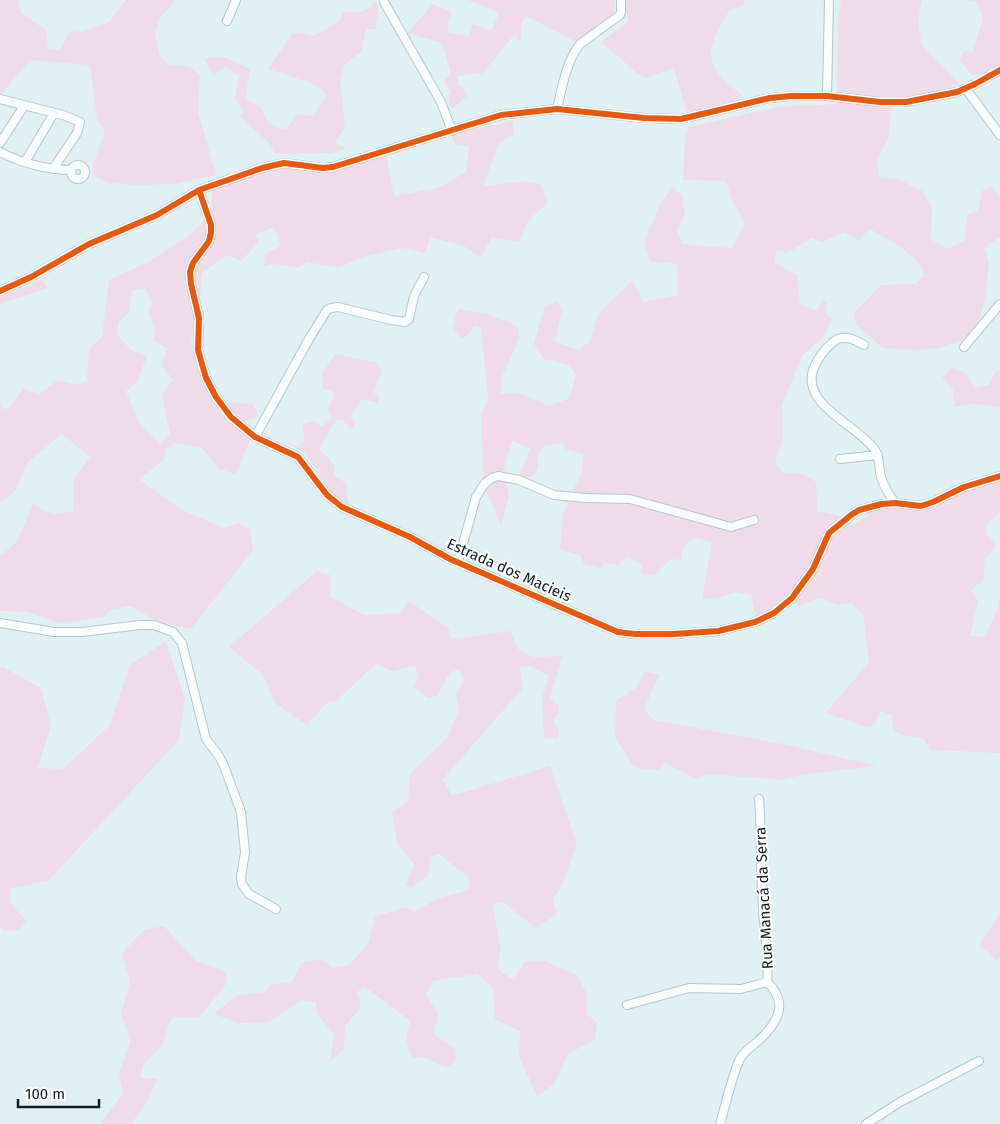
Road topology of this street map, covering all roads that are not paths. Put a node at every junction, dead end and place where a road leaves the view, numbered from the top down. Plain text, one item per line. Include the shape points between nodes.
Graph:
1 (236, 0) edge
2 (621, 0) edge
3 (829, 0) edge
4 (384, 2) dead end
5 (227, 21) dead end
6 (1000, 70) edge
7 (966, 89) junction
8 (827, 96) junction
9 (0, 99) edge
10 (24, 106) junction
11 (557, 109) junction
12 (54, 113) junction
13 (452, 131) junction
14 (1000, 135) edge
15 (0, 143) edge
16 (0, 152) edge
17 (25, 162) junction
18 (53, 169) junction
19 (71, 170) dead end
20 (199, 190) junction
21 (424, 277) dead end
22 (0, 291) edge
23 (1000, 304) edge
24 (864, 345) dead end
25 (964, 347) dead end
26 (255, 437) junction
27 (878, 455) junction
28 (840, 459) dead end
29 (1000, 476) edge
30 (895, 503) junction
31 (754, 520) dead end
32 (458, 562) junction
33 (0, 623) edge
34 (759, 799) dead end
35 (276, 909) dead end
36 (767, 982) junction
37 (627, 1005) dead end
38 (979, 1061) dead end
39 (720, 1124) edge
40 (866, 1124) edge

1 - 5 street
2 - 11 street via 620,15 576,50
3 - 8 street
4 - 13 street via 441,102
6 - 7 street
7 - 8 street via 906,102
7 - 14 street
8 - 11 street via 779,97 676,119
9 - 10 street
10 - 12 street
10 - 15 street
11 - 13 street via 501,115
12 - 17 street
12 - 18 street via 80,122 77,133
13 - 20 street via 333,167 284,163
16 - 17 street
17 - 18 street
18 - 19 street
20 - 22 street via 157,215 89,244
20 - 26 street, Estrada dos Macieis via 211,233 190,272 199,318 198,350 206,378 216,397 238,424
21 - 26 street via 414,296 409,319 405,322 331,308 308,339
23 - 25 street
24 - 27 street via 853,338 837,339 831,343 816,361 812,386 824,406 867,441
26 - 32 street, Estrada dos Macieis via 298,458 327,495 342,507
27 - 28 street
27 - 30 street via 882,480
29 - 30 street, Estrada dos Macieis via 921,506
30 - 32 street, Estrada dos Macieis via 859,510 837,525 826,538 807,578 784,605 755,622 718,631 674,634 618,632
31 - 32 street via 731,527 630,499 554,495 519,480 498,476 486,483 476,497
33 - 35 street via 54,632 140,625 164,627 173,632 182,643 206,739 219,756 240,804 245,852 242,884 249,894
34 - 36 street, Rua Manacá da Serra
36 - 37 street via 741,989 689,988
36 - 39 street, Rua Manacá da Serra via 778,997 778,1015 768,1032 744,1052
38 - 40 street via 900,1102

